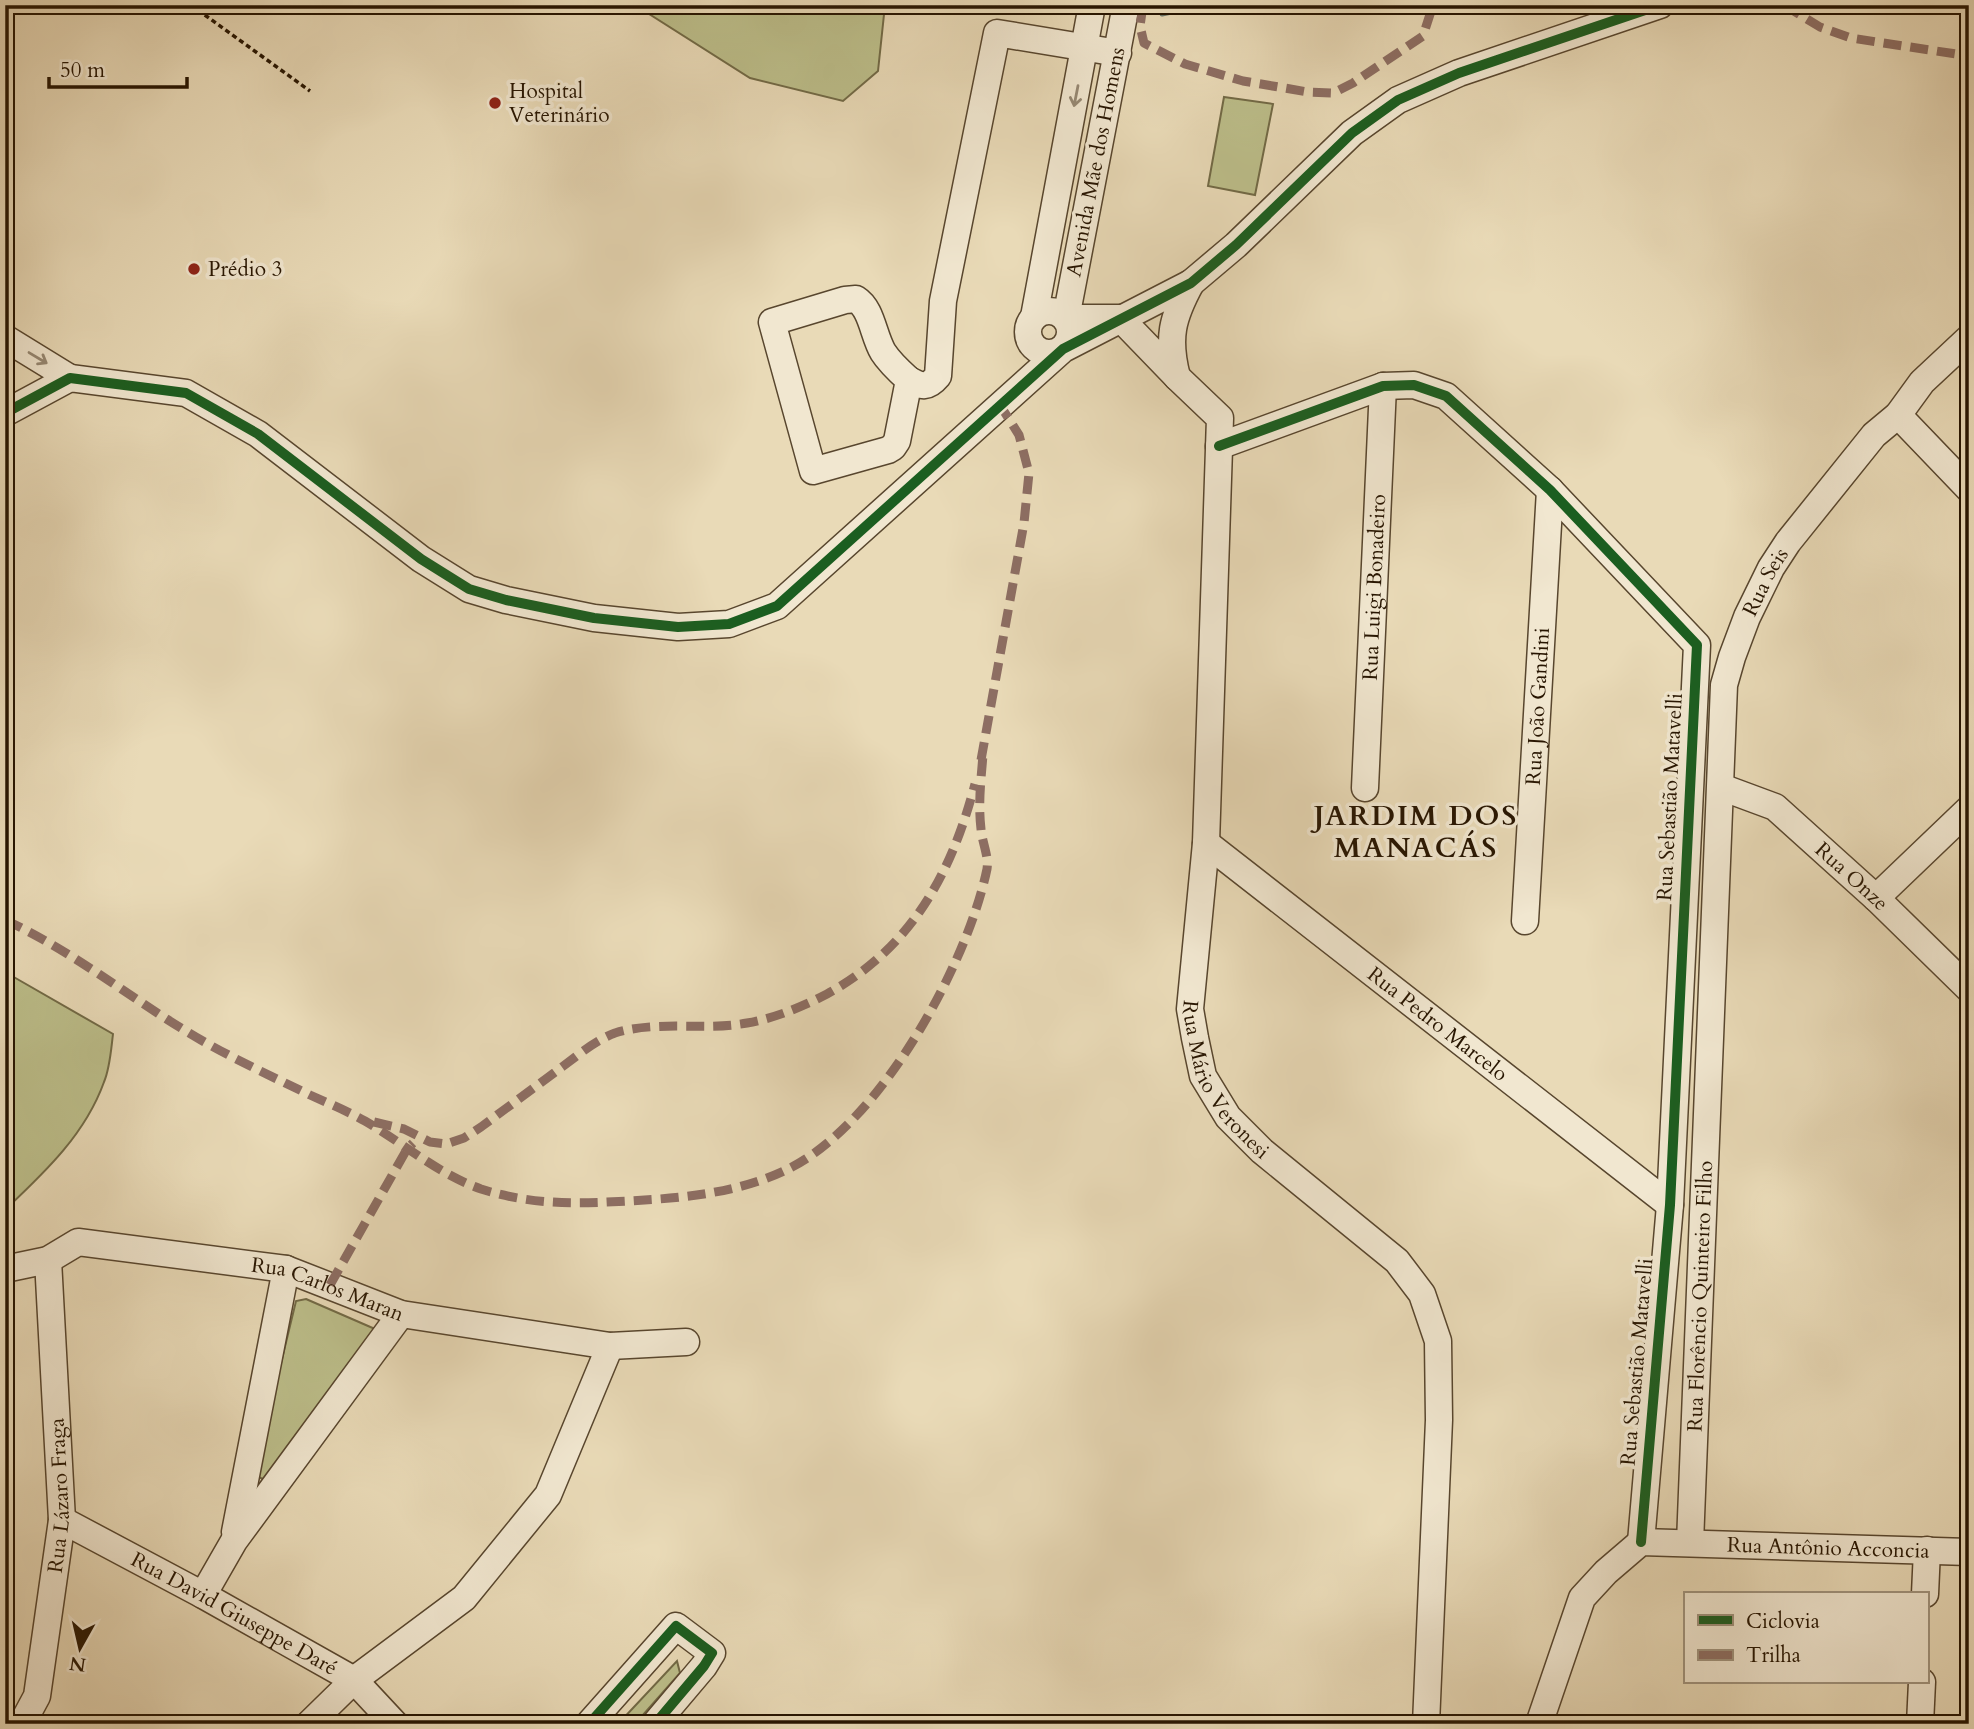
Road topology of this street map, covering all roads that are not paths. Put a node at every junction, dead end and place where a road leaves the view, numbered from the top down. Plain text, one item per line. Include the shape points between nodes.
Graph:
1 (1092, 5) edge
2 (1126, 5) edge
3 (1660, 5) edge
4 (1085, 47) junction
5 (1118, 53) junction
6 (1191, 283) junction
7 (1034, 317) junction
8 (1066, 318) junction
9 (1120, 318) junction
10 (5, 338) edge
11 (1969, 338) edge
12 (1031, 343) junction
13 (1063, 349) junction
14 (1177, 377) junction
15 (71, 378) junction
16 (909, 380) junction
17 (1383, 386) junction
18 (1019, 388) junction
19 (5, 414) edge
20 (1898, 415) junction
21 (1219, 446) junction
22 (1969, 489) edge
23 (1550, 490) junction
24 (1721, 787) junction
25 (1365, 788) dead end
26 (1969, 809) edge
27 (1206, 843) junction
28 (1876, 898) junction
29 (1525, 921) dead end
30 (1969, 989) edge
31 (1670, 1205) junction
32 (48, 1260) junction
33 (5, 1269) edge
34 (286, 1269) junction
35 (401, 1314) junction
36 (687, 1342) dead end
37 (610, 1346) junction
38 (62, 1520) junction
39 (234, 1541) junction
40 (1641, 1542) junction
41 (1690, 1543) junction
42 (1927, 1550) junction
43 (1969, 1552) edge
44 (1925, 1592) edge
45 (203, 1595) junction
46 (354, 1680) junction
47 (1922, 1684) edge
48 (22, 1724) edge
49 (309, 1724) edge
50 (395, 1724) edge
51 (589, 1724) edge
52 (655, 1724) edge
53 (1426, 1724) edge
54 (1539, 1724) edge
55 (1920, 1724) edge

1 - 4 street, Avenida Mãe dos Homens
2 - 5 street, Avenida Mãe dos Homens
3 - 6 street via 1459,73 1398,100 1353,133
4 - 5 street
4 -> 7 street, Avenida Mãe dos Homens
4 - 16 street via 997,33 943,301 938,376 931,385 921,387
5 - 8 street, Avenida Mãe dos Homens
6 - 9 street
6 - 14 street via 1177,309 1171,334
7 - 8 street via 1054,311
7 - 12 street via 1028,329
8 - 9 street
8 - 13 street via 1071,331
9 - 13 street
9 - 14 street, Rua Mário Veronesi
10 -> 15 street
11 - 20 street, Rua Seis via 1922,382
12 - 13 street via 1042,352
12 - 18 street
13 - 18 street
14 - 21 street, Rua Mário Veronesi via 1220,418
15 - 18 street via 186,393 258,434 421,559 469,589 594,618 678,627 729,624 777,606
15 - 19 street
16 - 16 street via 881,349 863,303 856,299 772,322 813,471 893,447
17 - 21 street, Rua Sebastião Matavelli
17 - 23 street, Rua Sebastião Matavelli via 1414,385 1446,396
17 - 25 street, Rua Luigi Bonadeiro
20 - 22 street
20 - 24 street, Rua Seis via 1874,435 1788,542 1758,593 1724,685
21 - 27 street, Rua Mário Veronesi
23 - 29 street, Rua João Gandini
23 - 31 street, Rua Sebastião Matavelli via 1697,645
24 - 28 street, Rua Onze via 1775,807
24 - 41 street, Rua Florêncio Quinteiro Filho
26 - 28 street
27 - 31 street, Rua Pedro Marcelo
27 - 53 street, Rua Mário Veronesi via 1190,1009 1203,1076 1228,1117 1262,1151 1397,1261 1422,1294 1438,1341
28 - 30 street, Rua Onze
31 - 40 street, Rua Sebastião Matavelli
32 - 33 street, Rua Carlos Maran
32 - 34 street, Rua Carlos Maran via 78,1242
32 - 38 street, Rua Lázaro Fraga
34 - 35 street, Rua Carlos Maran
34 - 39 street
35 - 37 street, Rua Carlos Maran
35 - 39 street
36 - 37 street, Rua Carlos Maran
37 - 46 street via 548,1495 464,1598
38 - 45 street, Rua David Giuseppe Daré
38 - 48 street, Rua Lázaro Fraga via 37,1696
39 - 45 street
40 - 41 street
40 - 54 street via 1582,1598
41 - 42 street, Rua Antônio Acconcia
42 - 43 street, Rua Antônio Acconcia
42 - 44 street
45 - 46 street, Rua David Giuseppe Daré
46 - 49 street
46 - 50 street, Rua David Giuseppe Daré
47 - 55 street
51 - 52 street via 676,1626 712,1653

